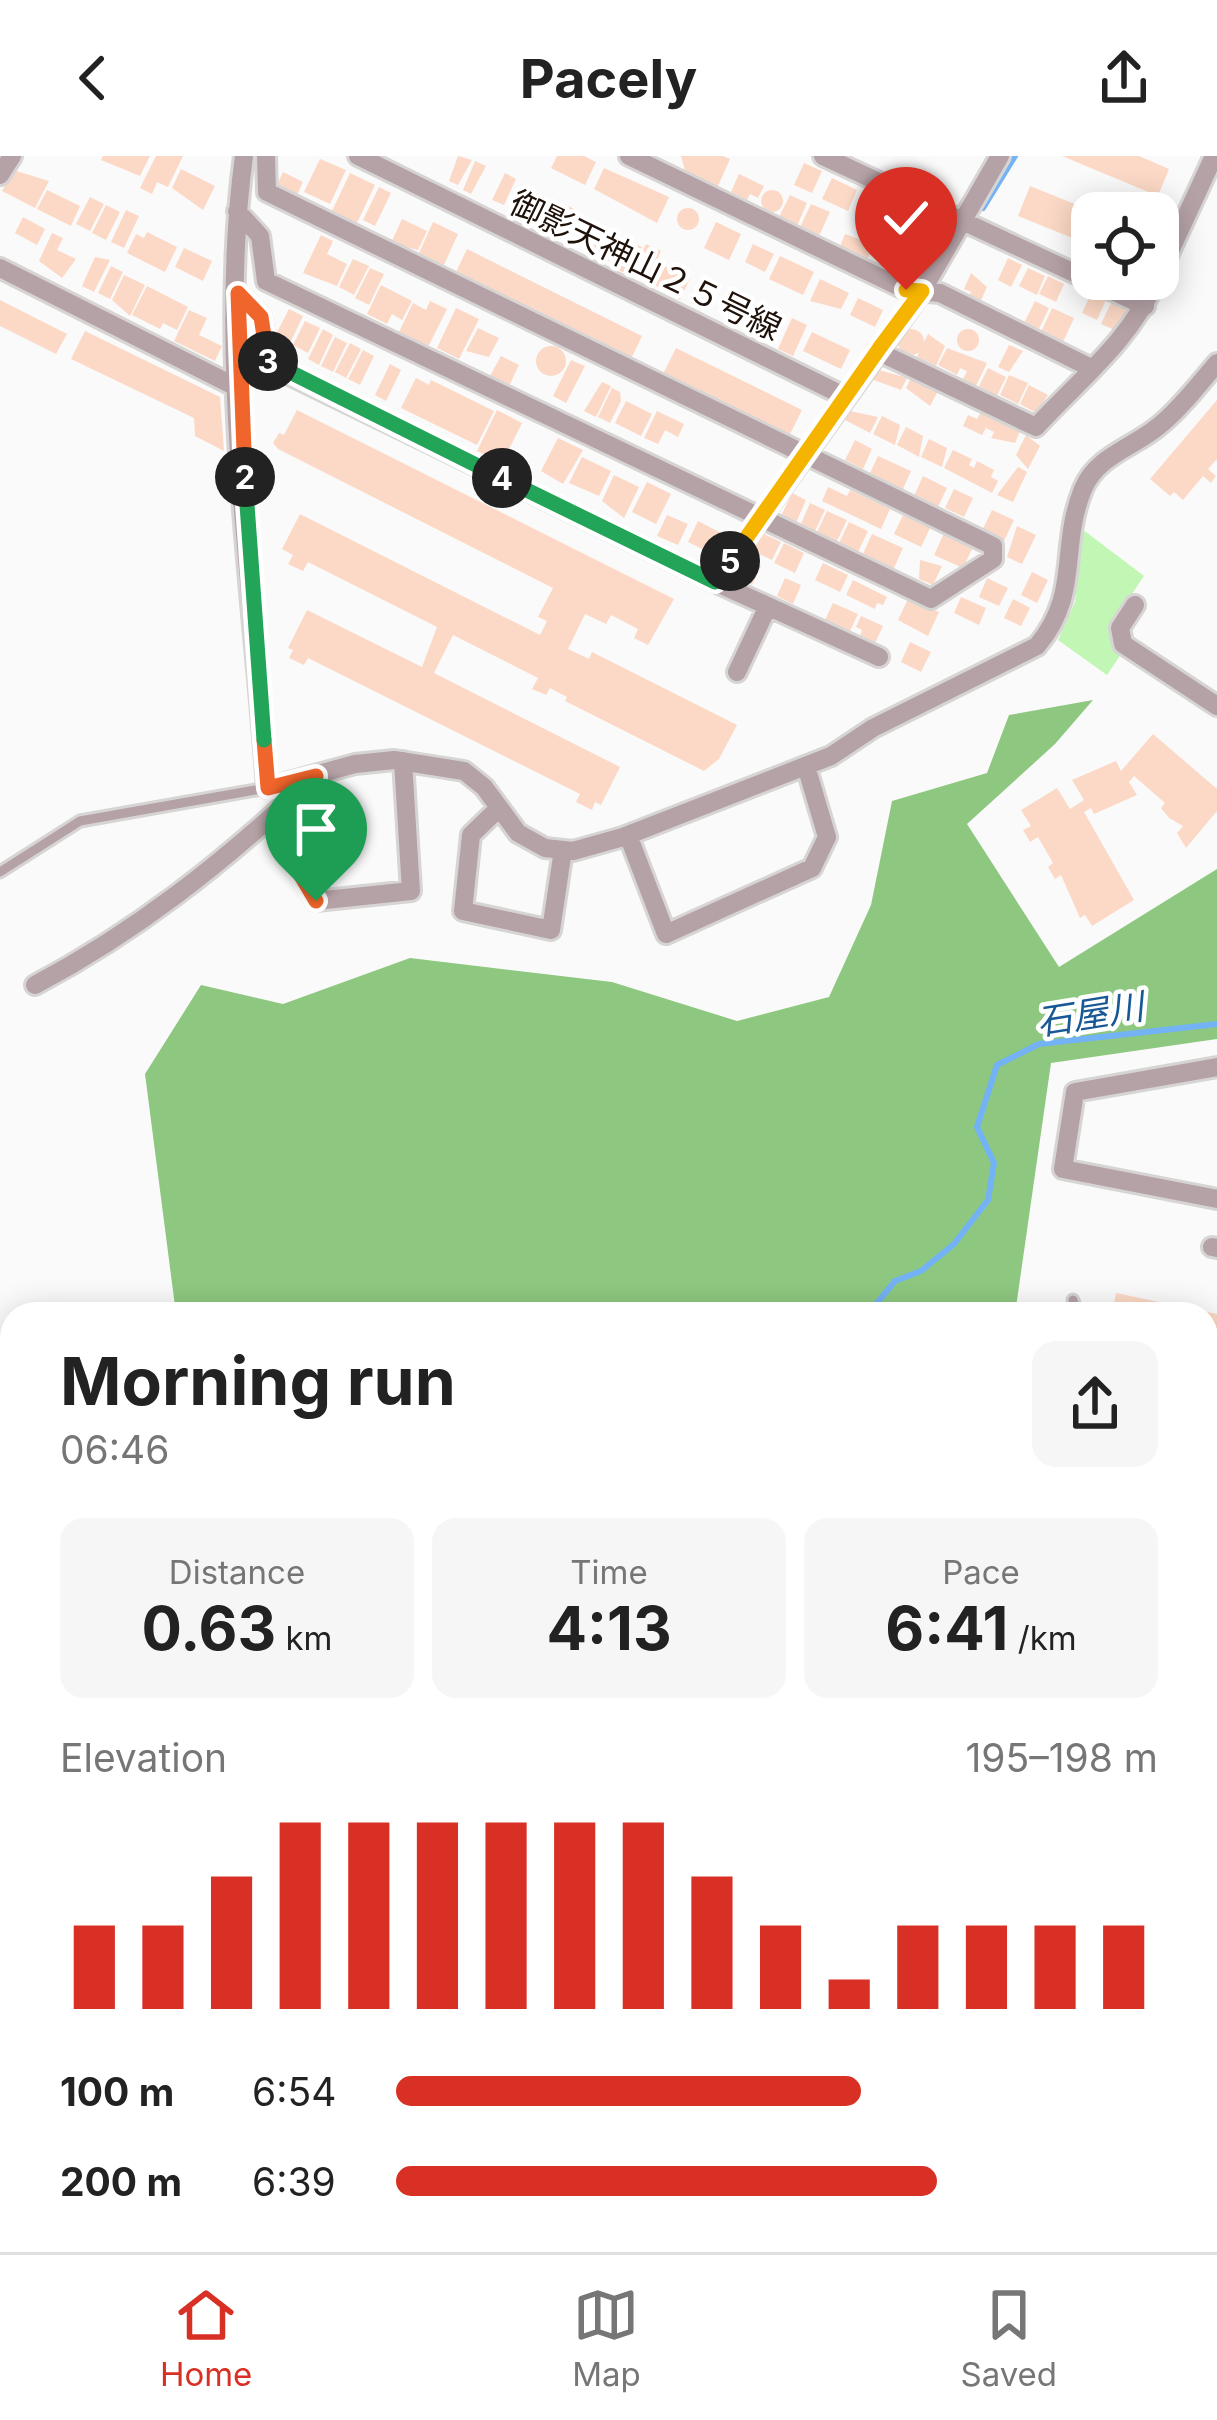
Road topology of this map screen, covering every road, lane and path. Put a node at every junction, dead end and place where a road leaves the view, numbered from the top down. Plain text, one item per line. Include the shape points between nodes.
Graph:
1 (12, 156) edge
2 (244, 156) edge
3 (266, 156) edge
4 (358, 156) edge
5 (629, 156) edge
6 (823, 156) edge
7 (1000, 156) edge
8 (1186, 156) edge
9 (1210, 161) edge
10 (665, 164) edge
11 (0, 175) edge
12 (237, 212) junction
13 (964, 221) junction
14 (1179, 229) edge
15 (0, 268) edge
16 (922, 291) junction
17 (238, 293) junction
18 (1148, 300) edge
19 (1145, 306) junction
20 (877, 351) junction
21 (1217, 363) edge
22 (1091, 368) junction
23 (238, 388) junction
24 (844, 396) junction
25 (805, 455) junction
26 (760, 517) junction
27 (715, 582) junction
28 (1136, 605) dead end
29 (768, 606) junction
30 (879, 657) dead end
31 (737, 672) dead end
32 (1217, 706) edge
33 (403, 761) junction
34 (806, 766) junction
35 (316, 776) junction
36 (268, 788) junction
37 (299, 792) junction
38 (499, 808) junction
39 (628, 836) junction
40 (563, 850) junction
41 (0, 872) edge
42 (35, 986) dead end
43 (1217, 1067) edge
44 (1217, 1199) edge

1 - 11 street
2 - 12 street
3 - 25 street via 267,193
4 - 24 street, 御影天神山２５号線
5 - 10 street
6 - 13 street
7 - 13 street
8 - 9 street
9 - 14 street
10 - 16 street via 906,290
12 - 17 street
12 - 26 street via 260,236 266,281
13 - 16 street
13 - 19 street
15 - 23 street
16 - 20 street
16 - 22 street
17 - 23 street
17 - 27 street via 261,317 269,365
18 - 19 street
19 - 22 street via 1109,358
20 - 22 street via 1036,427
20 - 24 street
21 - 34 street via 1159,427 1112,454 1084,486 1067,596 1037,646
23 - 36 street
24 - 25 street
25 - 26 street
25 - 26 street via 993,546 993,559 931,599
26 - 27 street
27 - 29 street
28 - 32 street via 1120,628 1123,644
29 - 30 street
29 - 31 street
33 - 35 street
33 - 37 street via 411,891 316,901 297,869 326,847 328,826
33 - 38 street via 464,771
34 - 39 street
34 - 39 street via 827,837 812,868 666,934
35 - 36 street
35 - 37 street
36 - 41 lane via 80,821
37 - 42 street via 215,869
38 - 40 street via 518,833
38 - 40 street via 471,835 463,911 551,930
39 - 40 street
43 - 44 street via 1075,1091 1063,1168

